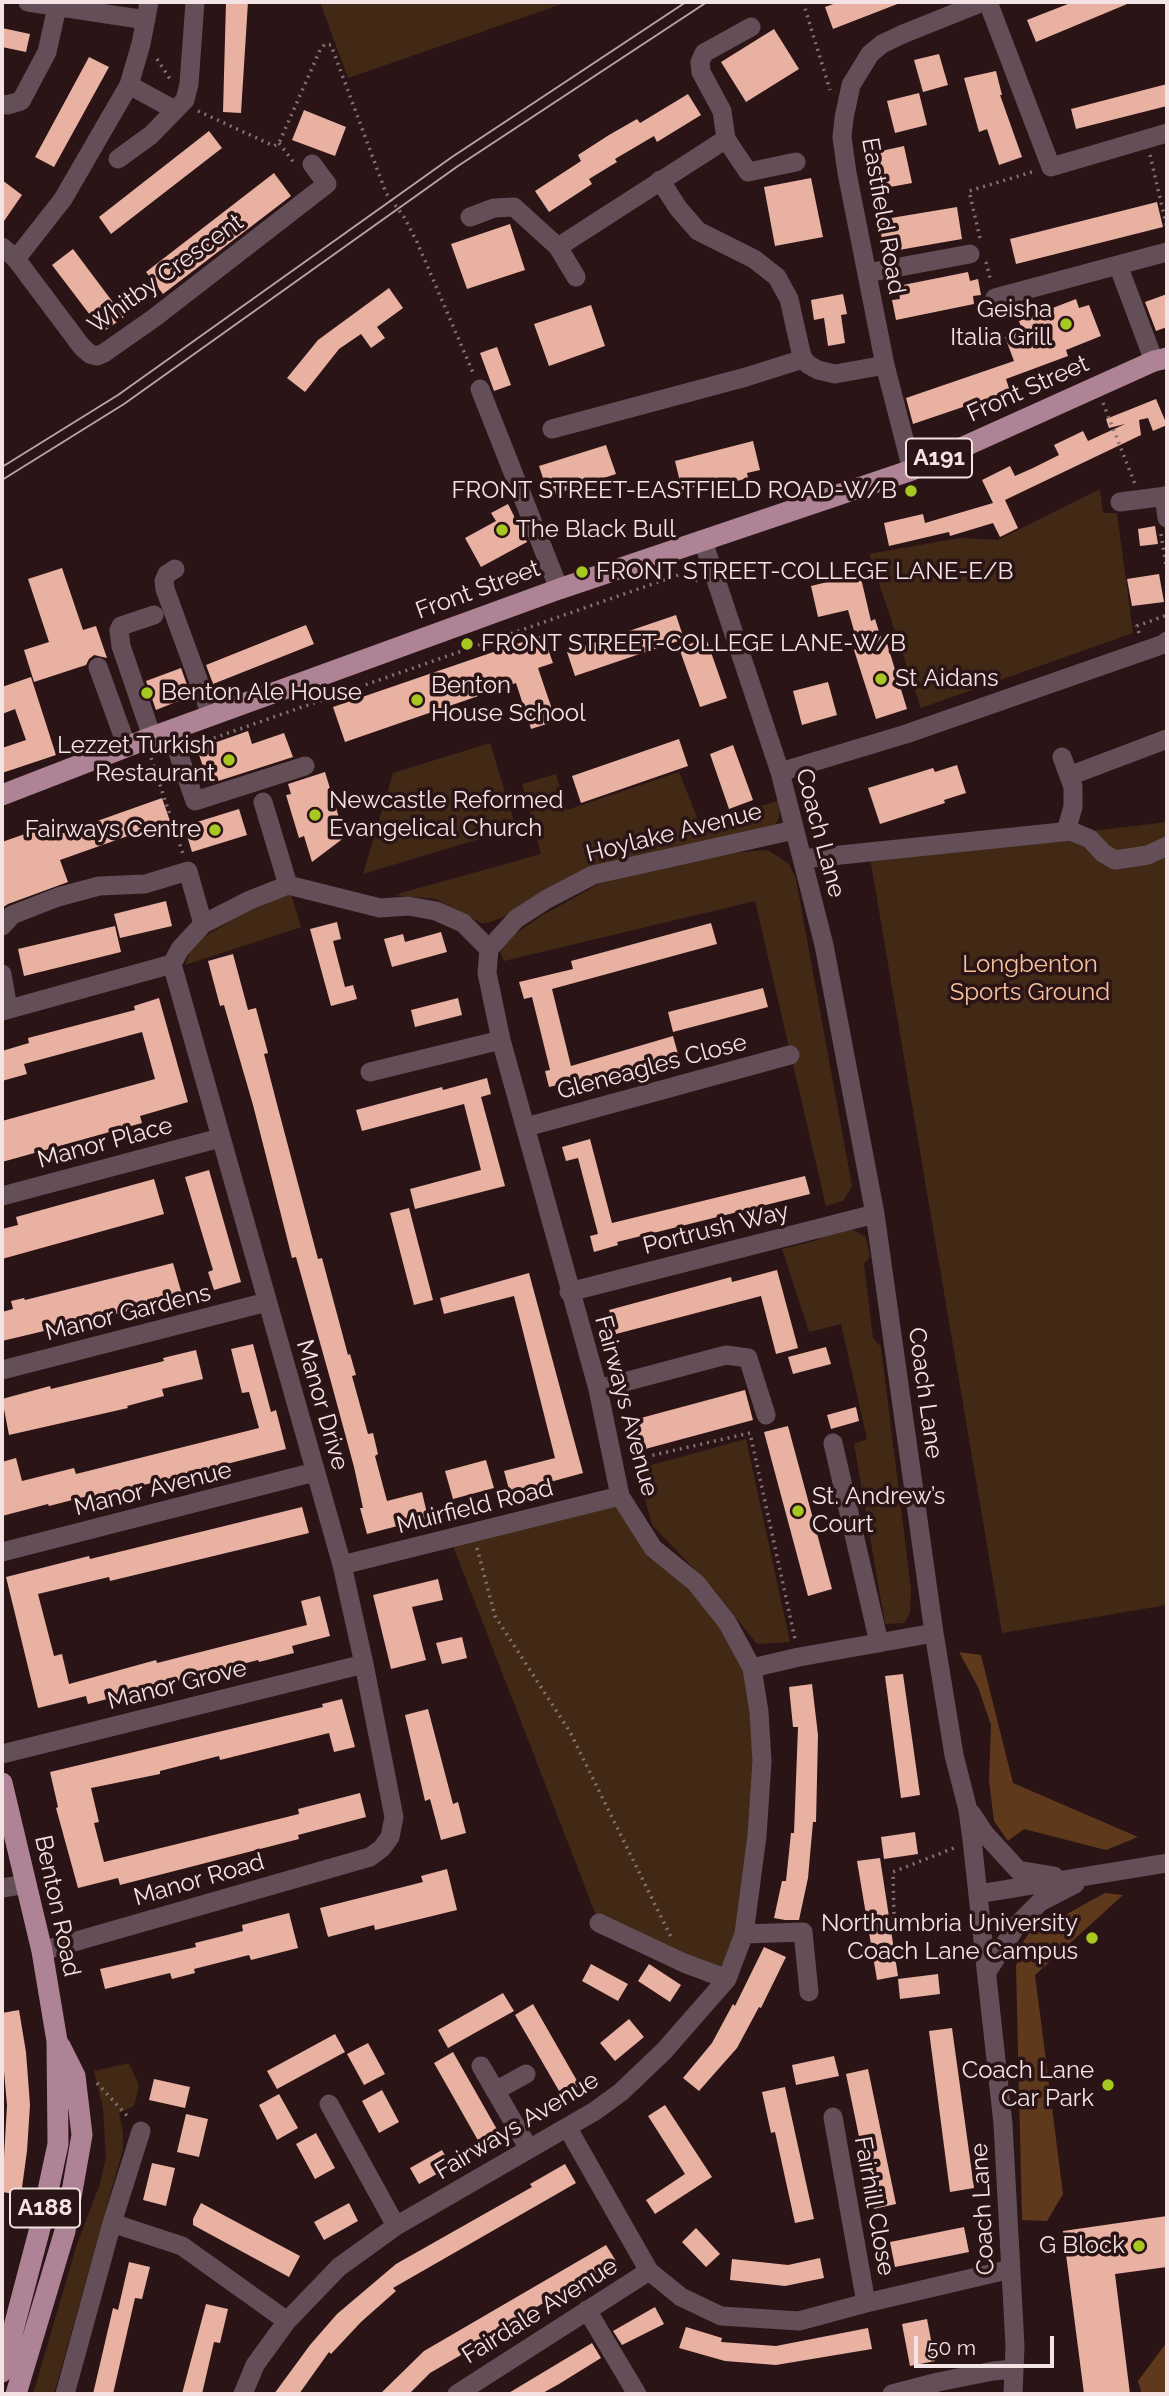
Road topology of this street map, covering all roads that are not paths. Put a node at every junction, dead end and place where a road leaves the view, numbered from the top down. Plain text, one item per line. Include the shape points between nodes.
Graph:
1 (27, 2) edge
2 (195, 2) edge
3 (983, 2) edge
4 (988, 2) edge
5 (57, 7) junction
6 (148, 11) edge
7 (751, 27) dead end
8 (129, 85) junction
9 (2, 104) edge
10 (180, 105) junction
11 (1167, 133) edge
12 (726, 139) junction
13 (118, 159) dead end
14 (796, 162) dead end
15 (312, 164) dead end
16 (660, 180) junction
17 (470, 217) dead end
18 (558, 247) junction
19 (1167, 252) edge
20 (9, 253) edge
21 (970, 254) dead end
22 (1118, 265) junction
23 (867, 272) junction
24 (576, 277) dead end
25 (995, 298) dead end
26 (803, 359) junction
27 (1161, 360) edge
28 (885, 365) junction
29 (480, 389) road end
30 (551, 429) dead end
31 (912, 471) junction
32 (1166, 496) edge
33 (1120, 502) dead end
34 (1167, 518) edge
35 (703, 541) junction
36 (175, 569) dead end
37 (559, 589) junction
38 (154, 615) dead end
39 (1167, 641) edge
40 (98, 667) dead end
41 (211, 715) junction
42 (1167, 739) edge
43 (148, 746) junction
44 (305, 766) dead end
45 (780, 772) junction
46 (2, 795) edge
47 (263, 802) dead end
48 (794, 830) junction
49 (1066, 831) junction
50 (1167, 846) edge
51 (802, 859) junction
52 (288, 885) junction
53 (203, 924) junction
54 (2, 926) edge
55 (489, 948) junction
56 (172, 964) junction
57 (2, 974) edge
58 (5, 1010) edge
59 (501, 1040) junction
60 (790, 1055) dead end
61 (370, 1072) dead end
62 (526, 1127) junction
63 (220, 1138) junction
64 (2, 1196) edge
65 (875, 1214) junction
66 (569, 1292) junction
67 (267, 1302) junction
68 (2, 1370) edge
69 (598, 1389) junction
70 (766, 1415) dead end
71 (833, 1443) dead end
72 (315, 1472) junction
73 (620, 1496) junction
74 (2, 1552) edge
75 (342, 1565) junction
76 (934, 1633) junction
77 (879, 1643) junction
78 (364, 1664) junction
79 (752, 1668) junction
80 (2, 1754) edge
81 (2, 1783) edge
82 (5, 1802) edge
83 (968, 1810) junction
84 (370, 1857) joint
85 (1167, 1863) edge
86 (1091, 1876) junction
87 (27, 1884) junction
88 (2, 1888) edge
89 (978, 1894) junction
90 (599, 1923) dead end
91 (744, 1934) junction
92 (42, 1951) junction
93 (987, 1972) junction
94 (727, 1979) junction
95 (809, 1992) dead end
96 (57, 2041) junction
97 (481, 2066) dead end
98 (526, 2074) dead end
99 (495, 2091) junction
100 (329, 2104) dead end
101 (833, 2117) dead end
102 (567, 2127) junction
103 (141, 2131) road end
104 (529, 2150) junction
105 (112, 2223) junction
106 (396, 2226) junction
107 (1011, 2269) junction
108 (649, 2271) junction
109 (866, 2303) junction
110 (587, 2310) junction
111 (286, 2321) junction
112 (1014, 2369) junction
113 (2, 2372) edge
114 (16, 2394) edge
115 (65, 2394) edge
116 (243, 2394) edge
117 (457, 2394) edge
118 (637, 2394) edge
119 (892, 2394) edge
120 (1013, 2394) edge

1 - 5 street
2 - 10 street via 190,84
3 - 23 street, Eastfield Road via 882,44 870,54 851,85 842,137
4 - 11 street via 1051,167
5 - 6 street
5 - 9 street via 47,52 21,102
6 - 8 street
7 - 12 street via 705,53 700,62 722,111
8 - 10 street
8 - 20 street via 63,199
10 - 13 street via 151,135
12 - 14 street via 748,172
12 - 16 street
15 - 20 street, Whitby Crescent via 327,184 154,318 97,356 82,347
16 - 18 street
16 - 26 street via 698,231 754,259 777,278 789,299
17 - 18 street via 514,207
18 - 24 street
19 - 22 street
21 - 23 street
22 - 25 street
22 - 27 street
23 - 28 street, Eastfield Road
26 - 28 street via 818,370 835,374
26 - 30 street
27 - 31 main road, Front Street / A191
28 - 31 street, Eastfield Road
29 - 37 street
31 - 35 main road, Front Street / A191
32 - 33 street
32 - 34 street
35 - 37 main road, Front Street / A191
35 - 45 street, Coach Lane
36 - 41 street via 167,574 164,589
37 - 41 main road, Front Street / A191
38 - 43 street via 119,630
39 - 45 street via 906,734
40 - 43 street
41 - 43 main road, Front Street / A191
42 - 49 street via 1065,766 1073,786
43 - 44 street via 177,751 195,801
43 - 46 main road, Front Street / A191
45 - 48 street, Coach Lane
47 - 52 street
48 - 51 street, Coach Lane
48 - 55 street, Hoylake Avenue via 593,875 516,919
49 - 50 street via 1090,839 1115,860 1148,855
49 - 51 street
51 - 65 street, Coach Lane via 824,945
52 - 53 street
52 - 55 street via 380,908 436,911 463,923
53 - 54 street via 193,869 145,884 99,886 58,897 12,915
53 - 56 street
55 - 59 street, Fairways Avenue via 487,973
56 - 58 street
56 - 63 street, Manor Drive
57 - 58 street
59 - 61 street
59 - 62 street, Fairways Avenue
60 - 62 street, Gleneagles Close
62 - 66 street, Fairways Avenue
63 - 64 street, Manor Place
63 - 67 street, Manor Drive
65 - 66 street, Portrush Way
65 - 76 street, Coach Lane
66 - 69 street, Fairways Avenue
67 - 68 street, Manor Gardens
67 - 72 street, Manor Drive
69 - 70 street via 726,1355 748,1359
69 - 73 street, Fairways Avenue
71 - 77 street
72 - 74 street, Manor Avenue
72 - 75 street, Manor Drive
73 - 75 street, Muirfield Road
73 - 79 street, Fairways Avenue via 653,1548 696,1583 727,1622
75 - 78 street, Manor Drive
76 - 77 street
76 - 83 street, Coach Lane
77 - 79 street
78 - 80 street, Manor Grove
78 - 84 street, Manor Drive via 394,1817 390,1836
79 - 91 street, Fairways Avenue via 762,1761
81 - 82 main road, Benton Road / A188
82 - 87 main road, Benton Road / A188
83 - 86 street via 1018,1870 1048,1876
83 - 89 street, Coach Lane
84 - 92 street, Manor Road
85 - 86 street
86 - 89 street
86 - 93 street via 1040,1902 1017,1926
87 - 88 street
87 - 92 main road, Benton Road / A188
89 - 93 street, Coach Lane
90 - 94 street
91 - 94 street, Fairways Avenue
91 - 95 street via 803,1932
92 - 96 main road, Benton Road / A188
93 - 107 street, Coach Lane via 1003,2124
94 - 102 street, Fairways Avenue via 621,2092
96 - 113 main road, Benton Road / A188 via 58,2144
96 - 114 main road, Benton Road / A188 via 75,2076 82,2135 65,2231
97 - 99 street
98 - 99 street
99 - 104 street
100 - 106 street
101 - 109 street, Fairhill Close
102 - 104 street, Fairways Avenue
102 - 108 street
103 - 105 street
104 - 106 street, Fairways Avenue
105 - 111 street via 182,2246
105 - 115 street
106 - 111 street, Fairways Avenue via 340,2267
107 - 109 street
107 - 112 street, Coach Lane
108 - 109 street via 681,2297 721,2316 799,2321
108 - 110 street, Fairdale Avenue
110 - 117 street, Fairdale Avenue
110 - 118 street
111 - 116 street, Fairways Avenue via 255,2365
112 - 119 street
112 - 120 street, Coach Lane

